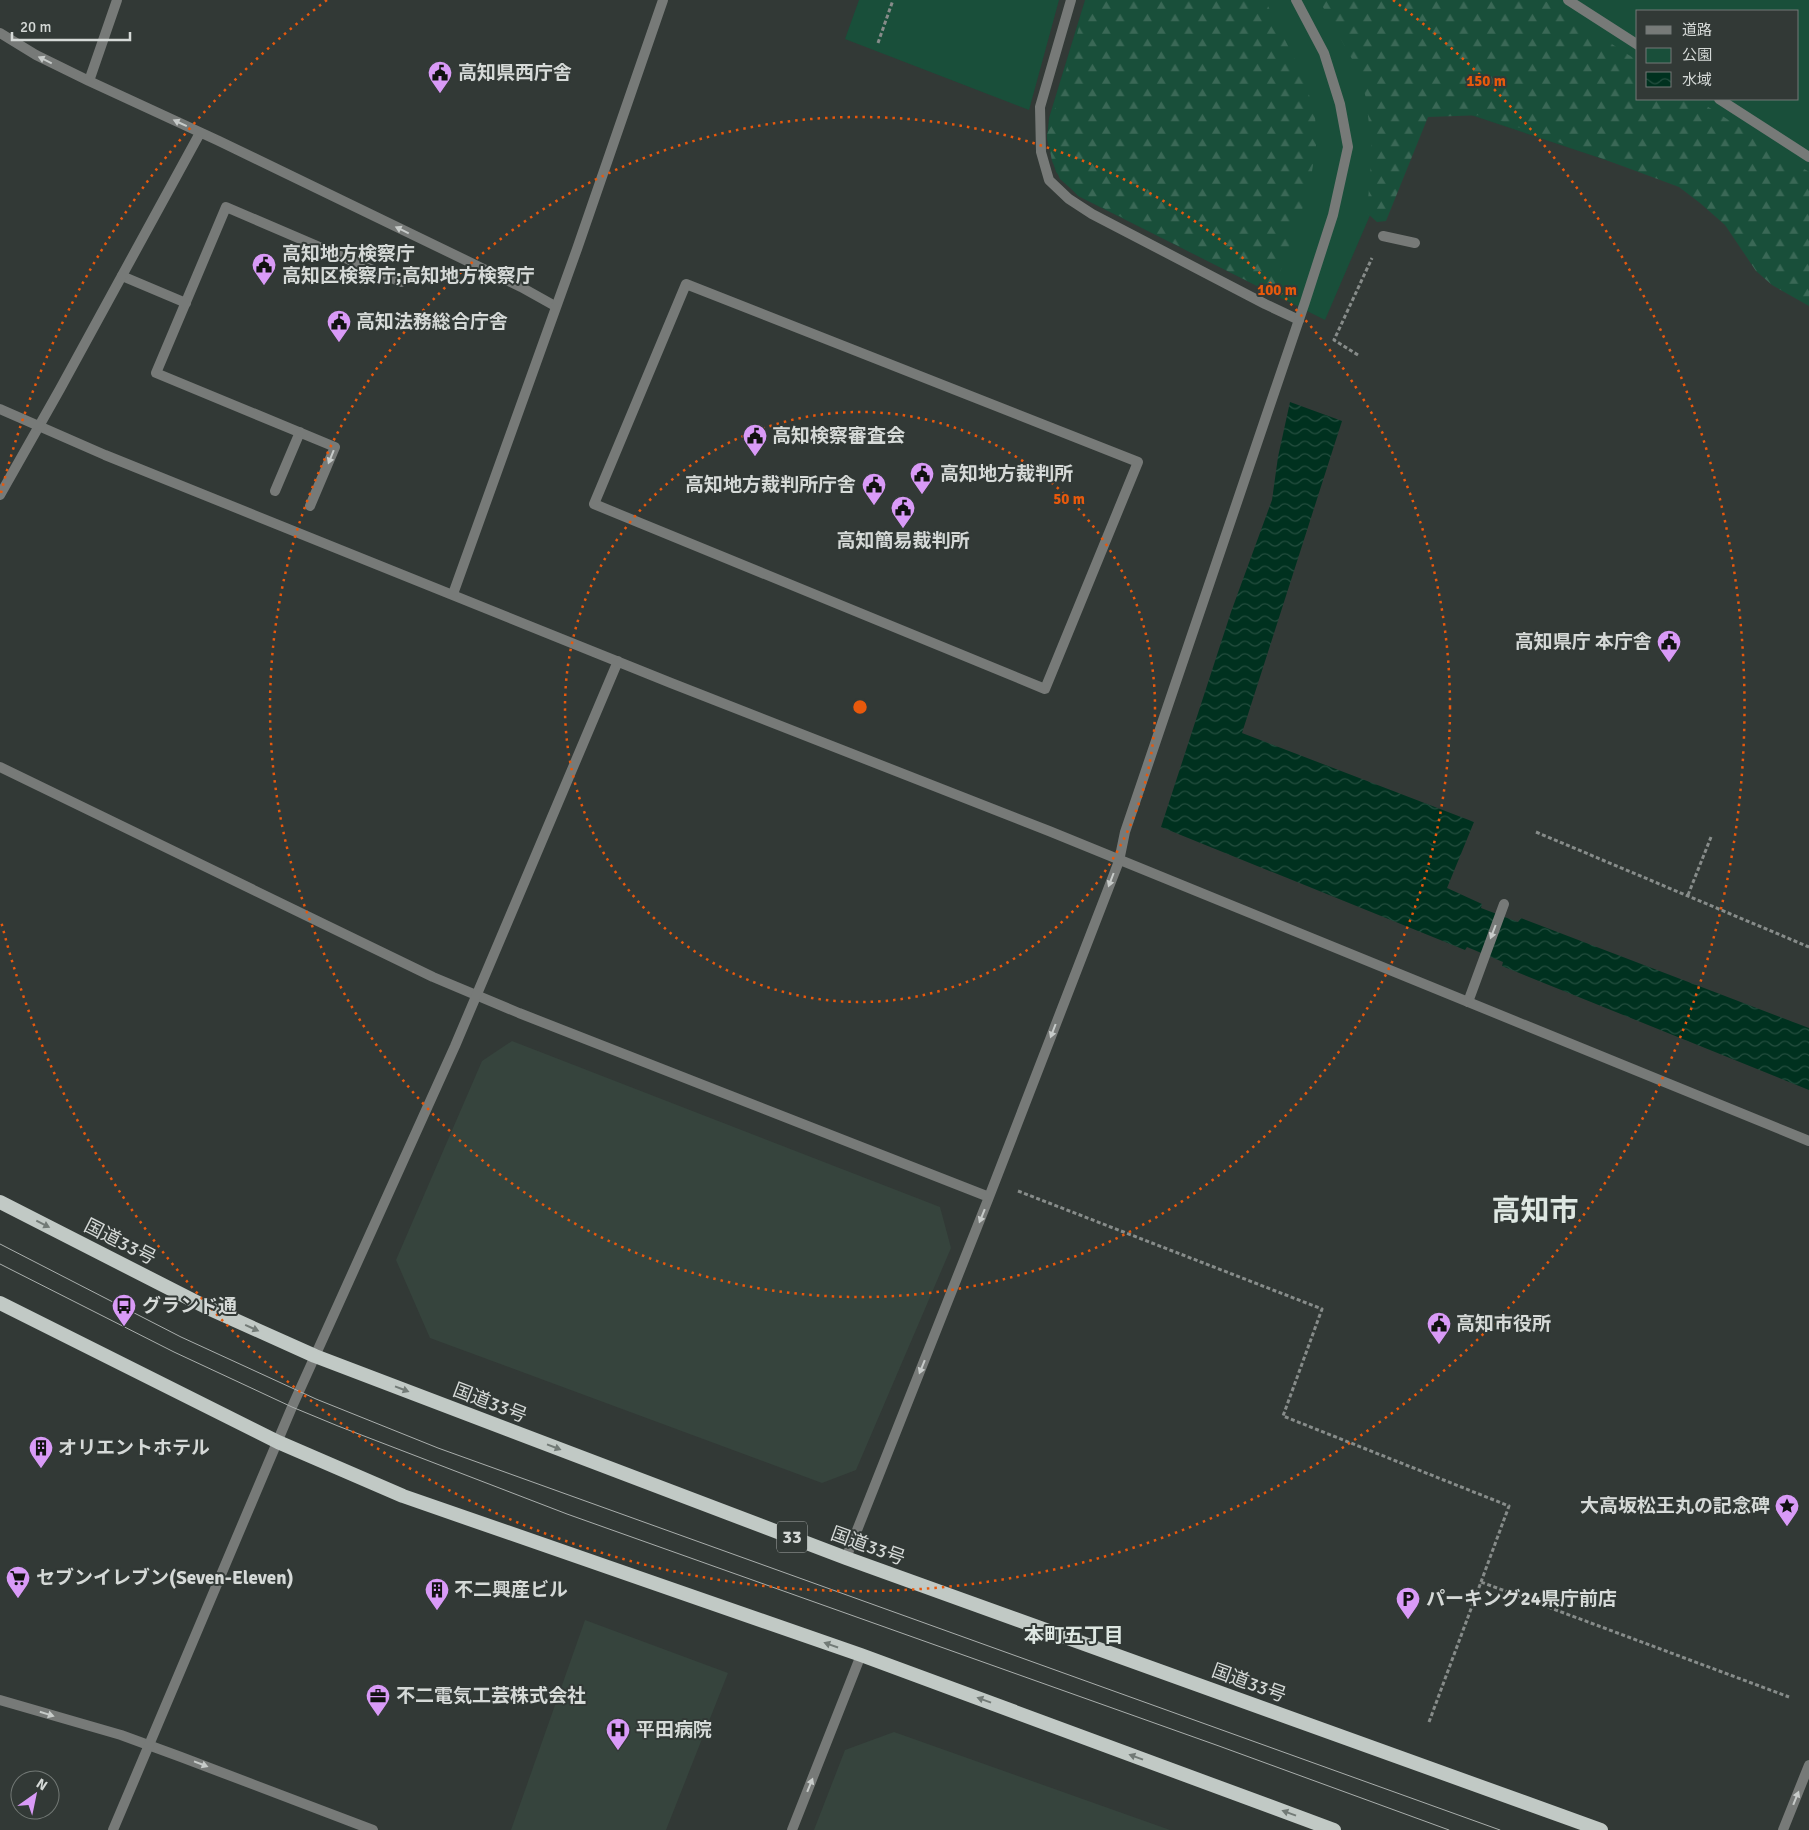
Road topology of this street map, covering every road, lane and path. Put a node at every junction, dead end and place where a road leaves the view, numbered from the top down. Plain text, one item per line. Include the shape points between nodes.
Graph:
1 (117, 0) edge
2 (663, 0) edge
3 (893, 0) edge
4 (1071, 0) edge
5 (1296, 0) edge
6 (1568, 0) edge
7 (0, 34) edge
8 (878, 43) dead end
9 (1636, 45) edge
10 (89, 81) junction
11 (1722, 100) edge
12 (200, 133) junction
13 (1809, 157) edge
14 (1382, 236) joint
15 (1415, 243) dead end
16 (122, 276) junction
17 (401, 282) dead end
18 (186, 303) junction
19 (555, 306) junction
20 (1299, 320) junction
21 (1358, 355) dead end
22 (0, 408) edge
23 (39, 426) junction
24 (300, 432) junction
25 (275, 491) dead end
26 (0, 495) edge
27 (310, 506) dead end
28 (453, 594) junction
29 (878, 621) joint
30 (618, 661) junction
31 (0, 767) edge
32 (1536, 832) dead end
33 (1710, 837) dead end
34 (1118, 861) junction
35 (1688, 895) junction
36 (1504, 904) dead end
37 (1809, 946) edge
38 (476, 994) junction
39 (1468, 1002) junction
40 (1809, 1141) edge
41 (1015, 1190) dead end
42 (989, 1197) junction
43 (0, 1202) edge
44 (0, 1303) edge
45 (315, 1356) junction
46 (278, 1442) junction
47 (846, 1558) junction
48 (1481, 1582) junction
49 (861, 1655) junction
50 (1789, 1697) dead end
51 (0, 1700) edge
52 (1429, 1722) dead end
53 (149, 1746) junction
54 (1809, 1765) edge
55 (113, 1830) edge
56 (373, 1830) edge
57 (792, 1830) edge
58 (1334, 1830) edge
59 (1600, 1830) edge
60 (1782, 1830) edge

1 - 10 street
2 - 19 street
3 - 8 path
4 - 20 street via 1040,108 1041,152 1049,180 1092,214
5 - 20 street via 1324,53 1340,104 1348,147 1333,216
6 - 9 street
10 -> 7 street
12 -> 10 street
11 - 13 street
12 - 16 street
19 -> 12 street
14 - 15 street
14 - 21 path via 1334,340
16 - 18 street
16 - 23 street
17 - 18 street via 226,206
18 - 24 street via 156,373
19 - 28 street
20 - 34 street via 1130,816
22 - 23 street
23 - 26 street
23 - 28 street
24 - 25 street
24 -> 27 street via 335,447
28 - 30 street
29 - 29 street via 594,504 686,284 1138,462 1046,689
30 - 34 street
30 - 38 street
31 - 38 street
32 - 35 path
33 - 35 path
34 - 39 street
34 -> 42 street
35 - 37 path
36 -> 39 street
38 - 42 street
38 - 45 street
39 - 40 street
41 - 48 path via 1322,1309 1284,1416 1509,1506
42 -> 47 street
43 -> 45 highway, 国道33号 / 33 via 206,1307
44 - 46 highway
45 - 46 street
45 -> 47 highway, 国道33号 / 33
49 -> 46 highway via 403,1496
46 - 53 street
47 - 59 highway, 国道33号 / 33
48 - 50 path
48 - 52 path
57 -> 49 street
58 -> 49 highway
51 -> 53 street
53 - 55 street
53 -> 56 street
60 -> 54 street

